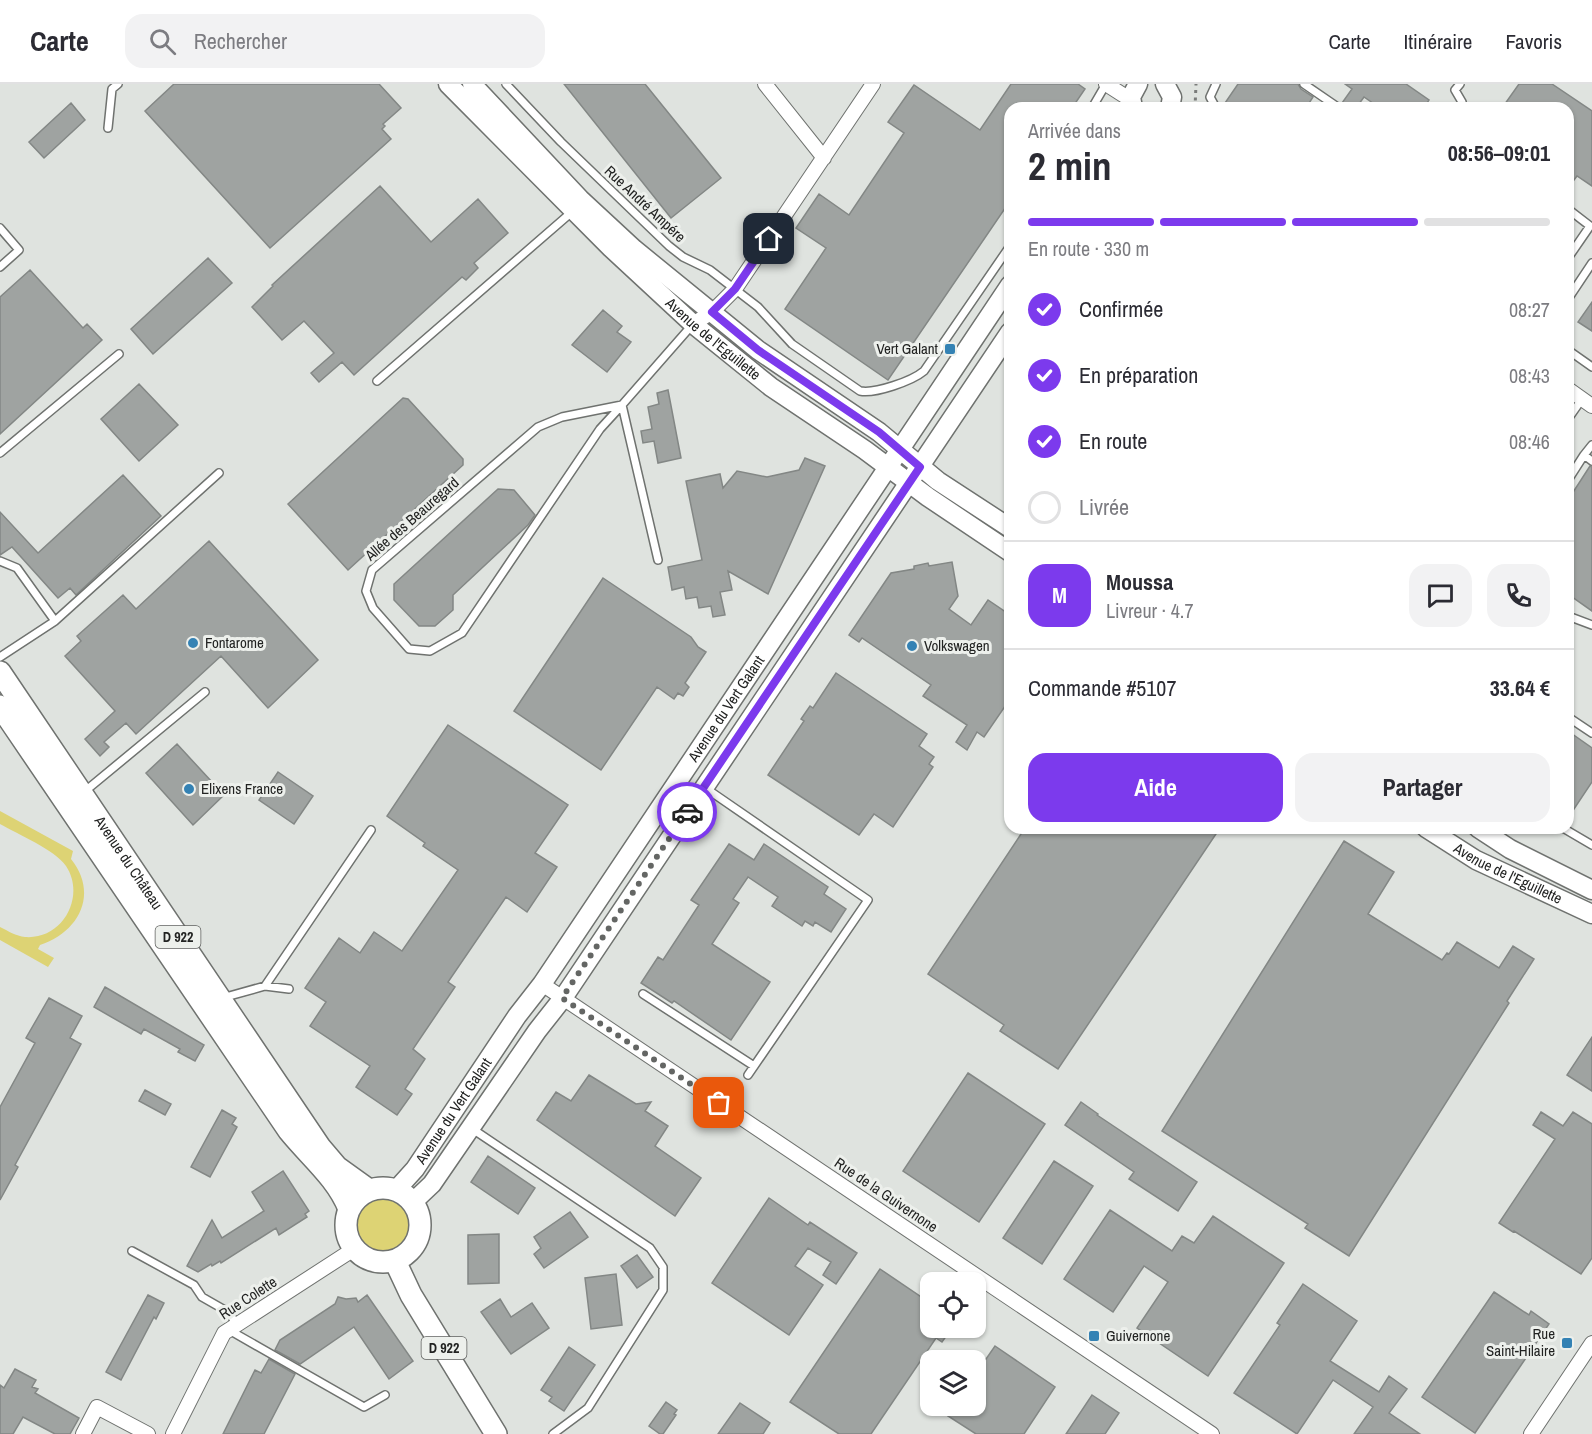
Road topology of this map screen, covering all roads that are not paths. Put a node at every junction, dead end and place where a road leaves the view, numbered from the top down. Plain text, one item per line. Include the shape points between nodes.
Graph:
1 (118, 84) edge
2 (448, 84) edge
3 (472, 84) edge
4 (506, 84) edge
5 (765, 84) edge
6 (873, 84) edge
7 (1106, 84) edge
8 (1216, 84) edge
9 (1304, 84) edge
10 (1460, 84) edge
11 (1134, 96) edge
12 (1096, 102) edge
13 (1213, 102) edge
14 (1330, 102) edge
15 (1462, 102) edge
16 (108, 128) dead end
17 (824, 158) junction
18 (573, 211) junction
19 (1574, 214) edge
20 (0, 228) edge
21 (1574, 249) edge
22 (1004, 255) edge
23 (1592, 263) edge
24 (0, 267) edge
25 (735, 289) junction
26 (1574, 290) edge
27 (1004, 294) edge
28 (712, 312) junction
29 (693, 324) junction
30 (1004, 341) edge
31 (118, 354) dead end
32 (1574, 354) edge
33 (1592, 367) edge
34 (377, 381) dead end
35 (1574, 393) edge
36 (1587, 402) edge
37 (622, 405) junction
38 (1574, 414) edge
39 (1592, 445) edge
40 (901, 449) junction
41 (0, 453) edge
42 (1584, 455) junction
43 (1592, 461) edge
44 (889, 467) junction
45 (920, 467) junction
46 (1574, 471) edge
47 (219, 473) dead end
48 (909, 484) junction
49 (1004, 524) edge
50 (1004, 548) edge
51 (658, 560) dead end
52 (0, 561) edge
53 (1574, 618) edge
54 (56, 621) junction
55 (1592, 625) edge
56 (0, 657) edge
57 (0, 672) edge
58 (205, 692) dead end
59 (0, 706) edge
60 (1574, 721) edge
61 (1592, 733) edge
62 (704, 787) junction
63 (82, 794) junction
64 (371, 830) dead end
65 (1435, 834) edge
66 (1487, 834) edge
67 (1573, 834) edge
68 (1592, 845) edge
69 (1592, 890) edge
70 (1592, 914) edge
71 (542, 984) junction
72 (265, 986) junction
73 (289, 989) dead end
74 (643, 994) dead end
75 (562, 998) junction
76 (220, 999) junction
77 (754, 1066) junction
78 (748, 1075) dead end
79 (471, 1128) junction
80 (369, 1190) junction
81 (405, 1196) junction
82 (349, 1209) junction
83 (354, 1249) junction
84 (132, 1251) dead end
85 (394, 1261) junction
86 (232, 1328) junction
87 (1592, 1342) edge
88 (386, 1395) dead end
89 (83, 1434) edge
90 (148, 1434) edge
91 (173, 1434) edge
92 (496, 1434) edge
93 (553, 1434) edge
94 (1212, 1434) edge
95 (1531, 1434) edge

1 - 16 lane via 112,89
2 - 18 street, Avenue de l'Eguillette
3 - 28 street, Avenue de l'Eguillette via 580,199
4 - 25 lane, Rue André Ampére via 669,246
5 - 17 street
6 - 17 street
7 - 11 street
7 - 12 lane
8 - 13 lane via 1210,97
9 - 14 lane
10 - 15 lane via 1455,90
17 - 25 street
18 - 29 street, Avenue de l'Eguillette
18 - 34 lane
19 - 21 lane via 1590,226
20 - 24 lane via 19,250
22 - 25 lane, Rue André Ampére via 924,371 912,379 870,392 860,391 792,344 758,307
23 - 26 lane
25 - 28 street
27 - 40 street, Avenue du Vert Galant
28 - 29 street
28 - 40 street, Avenue de l'Eguillette via 758,350
29 - 37 lane, Allée des Beauregard
29 - 44 street, Avenue de l'Eguillette via 771,387
30 - 45 street, Avenue du Vert Galant
31 - 41 lane
32 - 33 lane
35 - 36 street
36 - 38 lane
37 - 37 lane, Allée des Beauregard via 600,429 462,633 430,651 409,649 373,608 366,591 372,570 538,427 562,417
37 - 51 lane
39 - 42 lane
40 - 44 street, Avenue du Vert Galant
40 - 45 street, Avenue de l'Eguillette
42 - 43 lane
42 - 46 lane
44 - 48 street, Avenue de l'Eguillette
44 - 71 street, Avenue du Vert Galant
45 - 48 street, Avenue du Vert Galant
45 - 49 street, Avenue de l'Eguillette
47 - 54 lane
48 - 50 street, Avenue de l'Eguillette
48 - 62 street, Avenue du Vert Galant
52 - 54 lane via 17,568
53 - 55 lane
54 - 56 lane
57 - 63 main road, Avenue du Château / D 922
58 - 63 lane
59 - 82 main road, Avenue du Château / D 922 via 282,1121 335,1183
60 - 61 lane
62 - 75 street, Avenue du Vert Galant
62 - 77 lane via 868,900
63 - 76 main road, Avenue du Château / D 922
64 - 72 lane
65 - 70 street, Avenue de l'Eguillette via 1476,860
66 - 69 street, Avenue de l'Eguillette
67 - 68 lane
71 - 75 street, Rue de la Guivernone
71 - 81 street, Avenue du Vert Galant via 415,1169
72 - 73 lane
72 - 76 lane
74 - 77 lane
75 - 79 street, Avenue du Vert Galant
75 - 94 street, Rue de la Guivernone
76 - 80 main road, Avenue du Château / D 922 via 328,1159
77 - 78 lane
79 - 81 street, Avenue du Vert Galant via 432,1184
79 - 93 lane via 650,1248 663,1267 663,1290 588,1408
80 - 81 main road via 384,1187
80 - 82 main road
81 - 85 main road via 418,1210 420,1231 408,1253
82 - 83 main road via 347,1235
83 - 85 main road via 381,1263
83 - 86 street, Rue Colette
84 - 86 lane via 194,1285 202,1297 230,1313
85 - 92 main road, D 922
86 - 88 lane via 364,1407
86 - 91 street, Rue Colette via 224,1333
87 - 95 street
89 - 90 street via 97,1407

